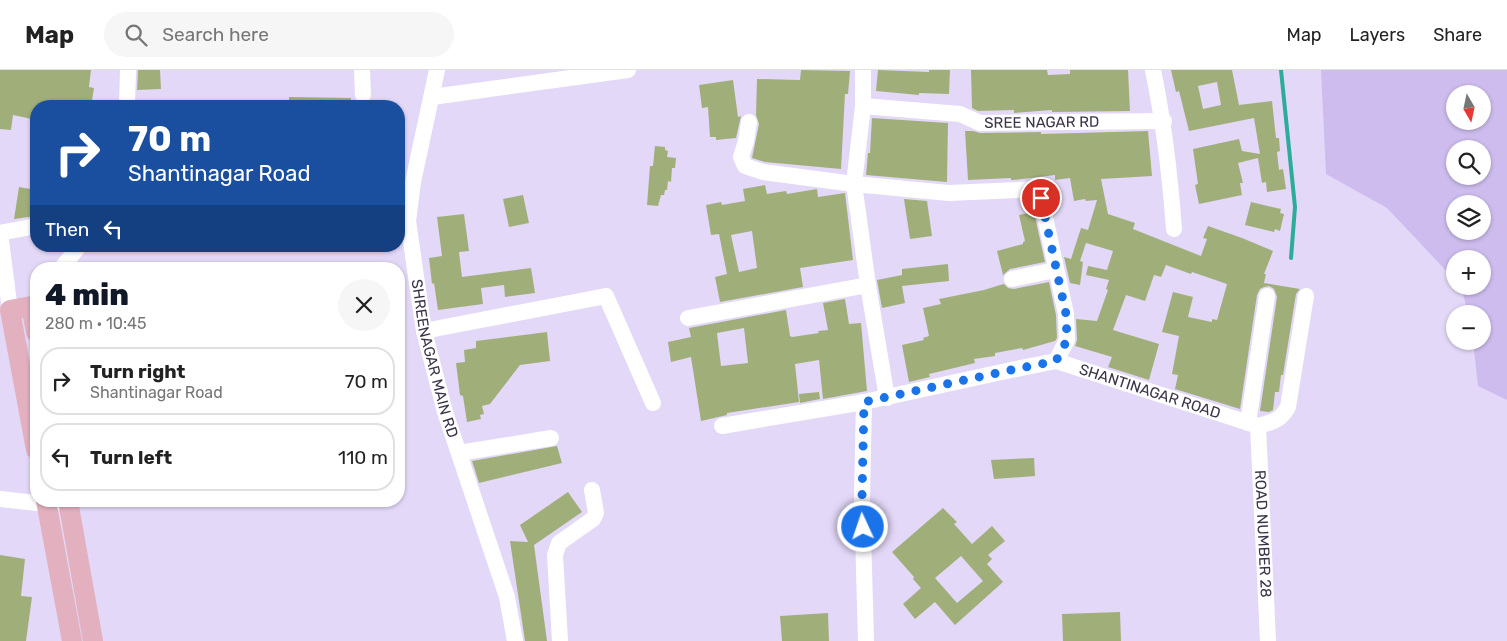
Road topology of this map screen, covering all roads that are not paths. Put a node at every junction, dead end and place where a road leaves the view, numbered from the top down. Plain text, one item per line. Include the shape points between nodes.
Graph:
1 (128, 70) edge
2 (362, 70) edge
3 (437, 70) edge
4 (628, 70) edge
5 (863, 70) edge
6 (1154, 70) edge
7 (362, 95) dead end
8 (432, 97) junction
9 (127, 100) edge
10 (863, 106) junction
11 (1164, 121) junction
12 (749, 122) dead end
13 (854, 184) junction
14 (30, 227) edge
15 (1174, 229) dead end
16 (0, 234) edge
17 (75, 252) edge
18 (67, 262) edge
19 (1056, 270) junction
20 (1012, 278) dead end
21 (868, 285) junction
22 (1267, 296) dead end
23 (1306, 296) dead end
24 (30, 304) edge
25 (10, 310) junction
26 (688, 318) dead end
27 (424, 331) junction
28 (1056, 361) junction
29 (887, 398) junction
30 (864, 402) junction
31 (653, 403) dead end
32 (30, 418) edge
33 (1253, 425) junction
34 (722, 426) dead end
35 (551, 438) dead end
36 (459, 453) junction
37 (592, 490) dead end
38 (0, 499) edge
39 (30, 502) edge
40 (47, 507) edge
41 (68, 507) edge
42 (72, 641) edge
43 (94, 641) edge
44 (515, 641) edge
45 (560, 641) edge
46 (866, 641) edge
47 (1268, 641) edge

1 - 9 street
2 - 7 street
3 - 8 street, SHREENAGAR MAIN RD
4 - 8 street
5 - 10 street
6 - 11 street
8 - 27 street, SHREENAGAR MAIN RD via 413,182 408,221
10 - 11 street, SREE NAGAR RD via 960,114 980,123
10 - 13 street
11 - 15 street
12 - 13 street via 741,157 745,166 763,172
13 - 19 street via 949,192 1040,189
13 - 21 street
14 - 16 street
16 - 25 street
17 - 18 street
19 - 20 street
19 - 28 street via 1066,314 1067,340
21 - 26 street
21 - 29 street
22 - 33 street, ROAD NUMBER 28
23 - 33 street via 1288,407 1275,421
24 - 25 main road
25 - 32 main road
27 - 31 street via 606,296
27 - 36 street, SHREENAGAR MAIN RD
28 - 29 street, SHANTINAGAR ROAD
28 - 33 street, SHANTINAGAR ROAD
29 - 30 street, SHANTINAGAR ROAD
30 - 34 street, SHANTINAGAR ROAD
30 - 46 street via 862,497
33 - 47 street, ROAD NUMBER 28
35 - 36 street
36 - 44 street, SHREENAGAR MAIN RD via 507,596
37 - 45 street via 596,513 593,519 558,543 555,556
38 - 39 street
40 - 42 main road
41 - 43 main road

